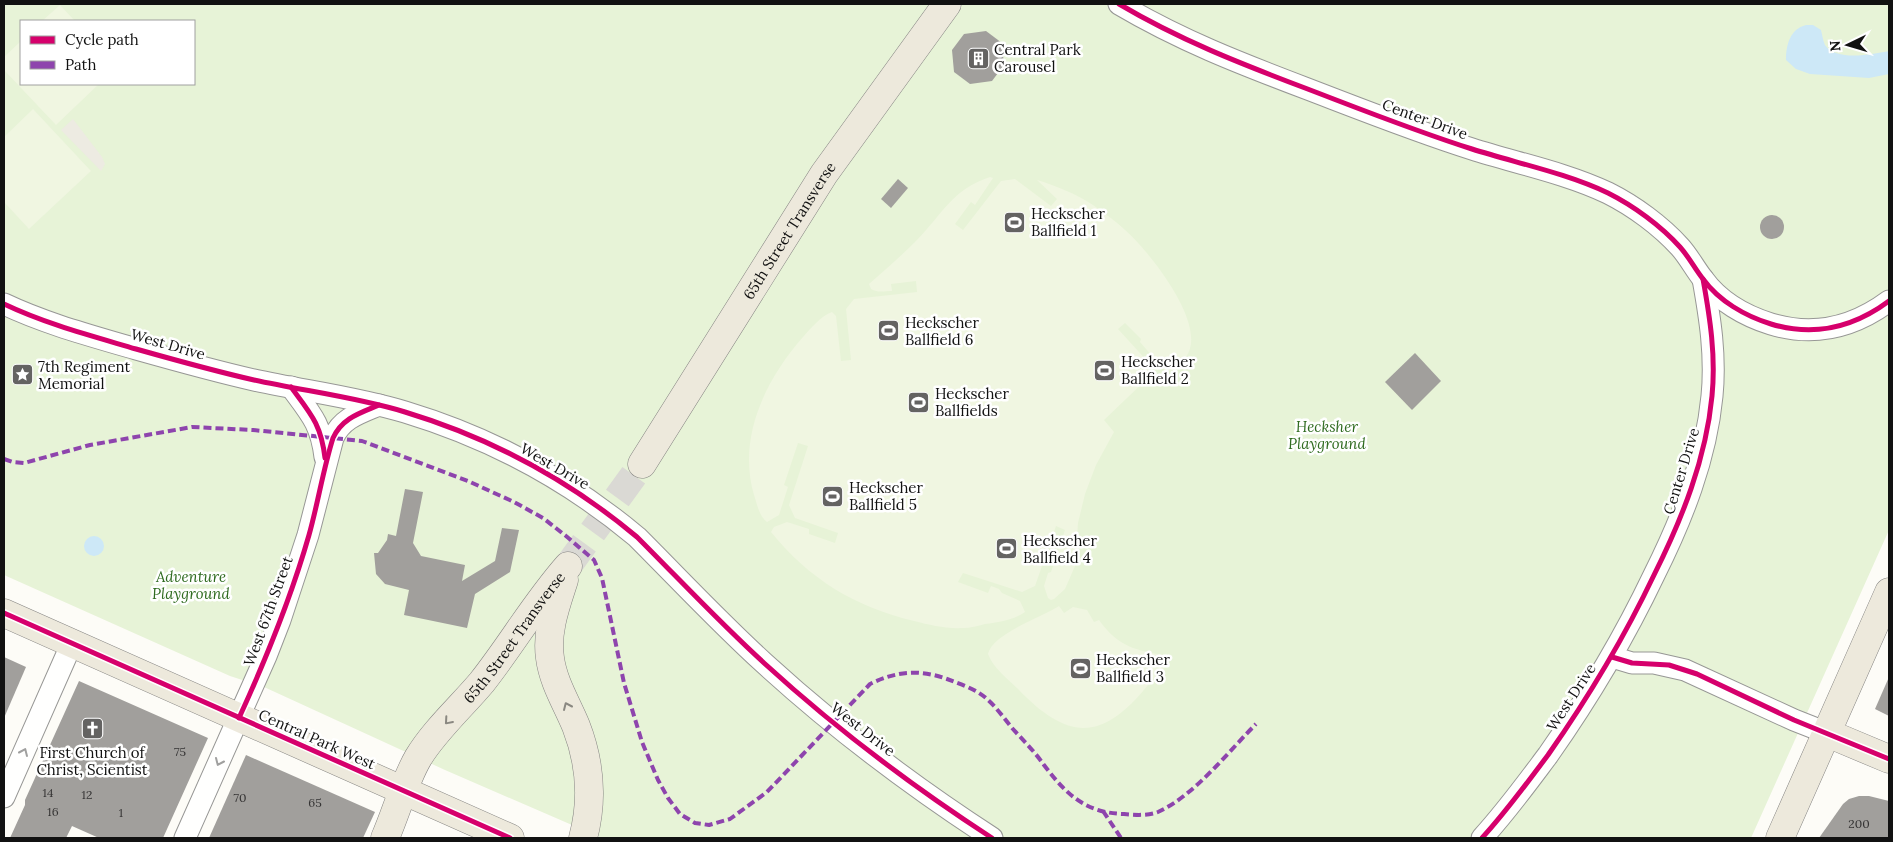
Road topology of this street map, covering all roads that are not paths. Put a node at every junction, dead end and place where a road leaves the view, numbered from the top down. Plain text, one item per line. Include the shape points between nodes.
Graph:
1 (947, 4) edge
2 (1119, 4) edge
3 (1703, 279) junction
4 (1889, 301) edge
5 (4, 304) edge
6 (291, 387) junction
7 (379, 405) junction
8 (326, 461) junction
9 (642, 464) tunnel mouth
10 (1889, 592) edge
11 (4, 613) edge
12 (72, 643) junction
13 (1612, 657) junction
14 (238, 718) junction
15 (1827, 733) junction
16 (1889, 759) edge
17 (404, 791) junction
18 (4, 797) edge
19 (185, 838) edge
20 (384, 838) edge
21 (510, 838) edge
22 (583, 838) edge
23 (992, 838) edge
24 (1482, 838) edge
25 (1780, 838) edge

1 - 9 main road, 65th Street Transverse via 824,174
2 - 3 street, Center Drive via 1204,49 1317,93 1471,149 1610,194 1638,211 1674,241
3 - 4 street, Center Drive via 1716,293 1746,314 1797,330 1840,326 1861,319
3 - 13 street, Center Drive via 1714,360 1706,436 1677,527
5 - 6 street, West Drive via 35,318 110,341
6 - 7 street, West Drive
6 - 8 street via 319,429
7 - 8 street, West 67th Street via 342,423
7 - 23 street, West Drive via 478,439 550,474 585,497 637,538 738,639 811,703 926,793
8 - 14 street, West 67th Street via 302,558 266,656
10 - 15 main road
11 - 12 main road, Central Park West
12 - 14 main road, Central Park West
18 -> 12 street
13 - 15 street, West Drive via 1632,663 1669,665 1696,674
13 - 24 street, West Drive via 1518,796
14 - 17 main road, Central Park West
14 -> 19 street, West 67th Street
15 - 16 main road
15 - 25 main road
17 - 20 main road
17 - 21 main road, Central Park West
22 -> 17 main road, 65th Street Transverse via 589,803 584,751 553,672 549,648 554,612 568,566 548,588 502,657 423,750

